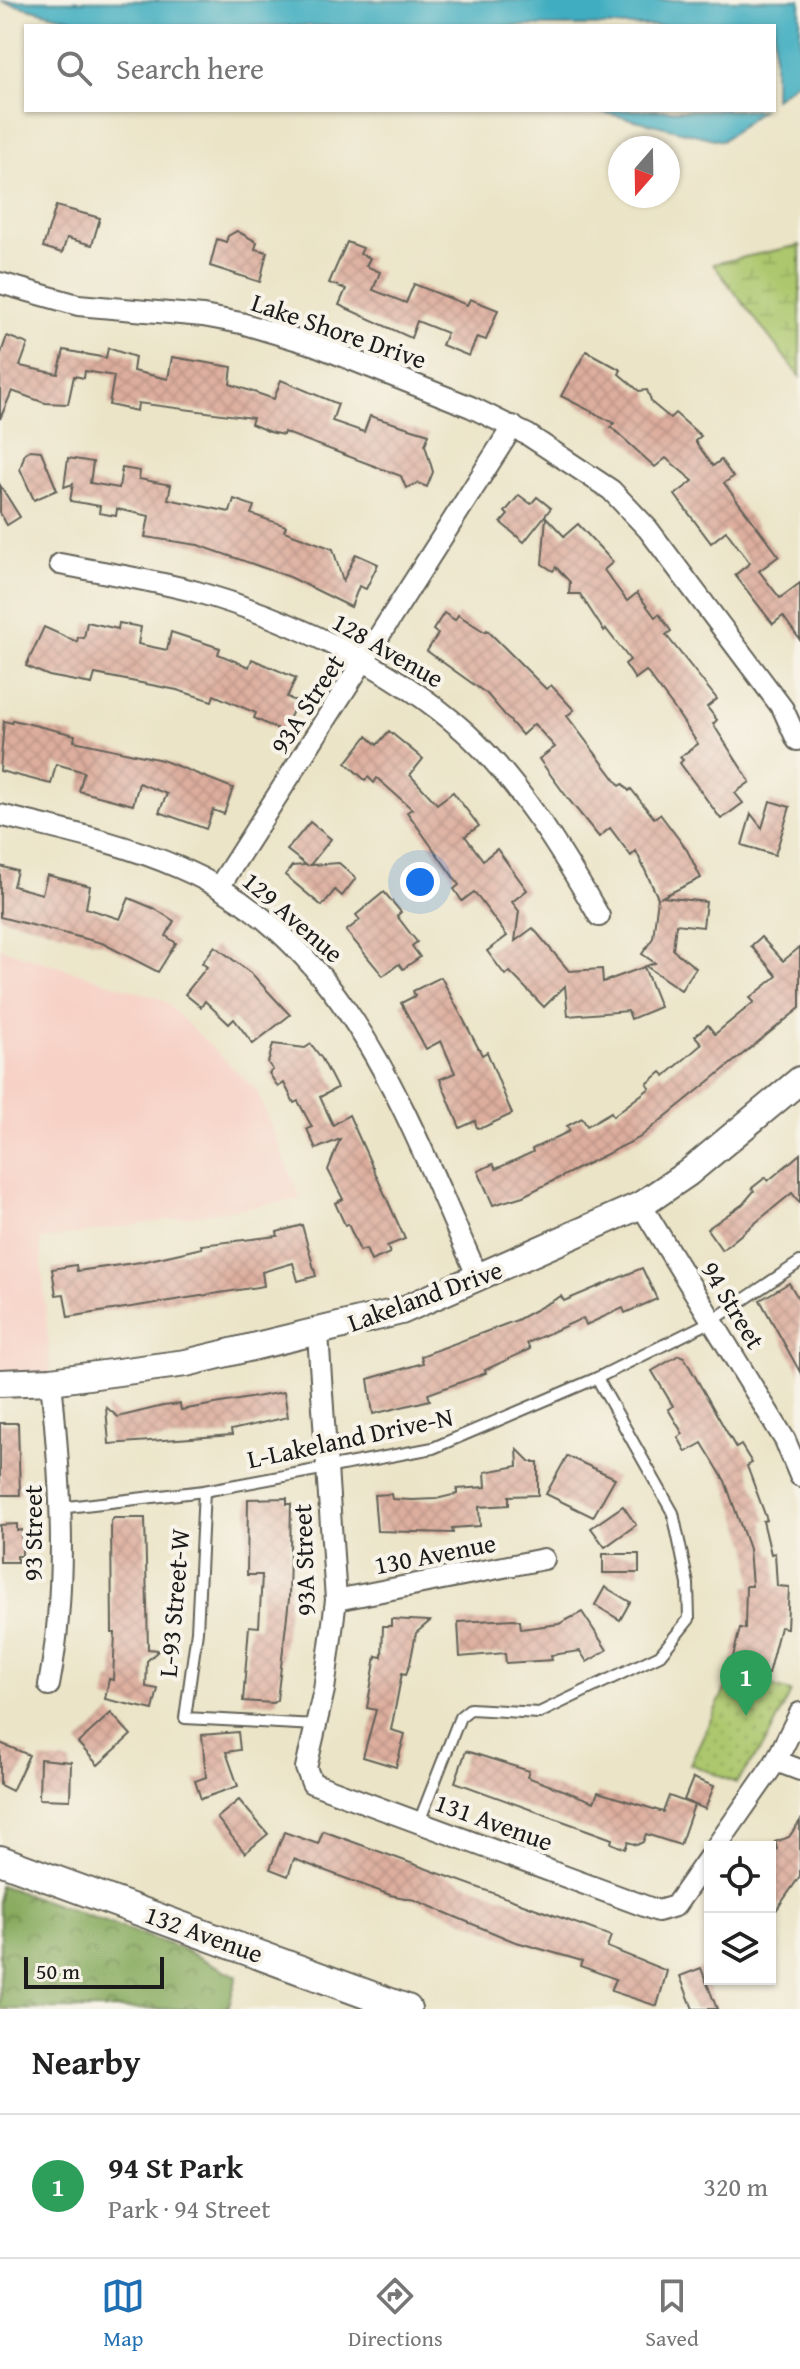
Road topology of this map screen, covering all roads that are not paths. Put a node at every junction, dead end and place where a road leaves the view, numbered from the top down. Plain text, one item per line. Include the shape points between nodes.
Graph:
1 (0, 283) edge
2 (513, 426) junction
3 (60, 564) dead end
4 (365, 664) junction
5 (797, 740) dead end
6 (0, 815) edge
7 (219, 887) junction
8 (599, 916) dead end
9 (800, 1080) edge
10 (641, 1205) junction
11 (800, 1262) edge
12 (479, 1279) junction
13 (712, 1321) junction
14 (318, 1334) junction
15 (597, 1378) junction
16 (51, 1381) junction
17 (0, 1383) edge
18 (327, 1468) junction
19 (800, 1476) edge
20 (204, 1491) junction
21 (59, 1508) junction
22 (544, 1559) dead end
23 (336, 1600) junction
24 (49, 1685) dead end
25 (800, 1713) edge
26 (316, 1725) junction
27 (776, 1761) junction
28 (800, 1770) edge
29 (312, 1783) joint
30 (419, 1822) junction
31 (720, 1841) edge
32 (0, 1860) edge
33 (704, 1865) edge
34 (407, 2009) edge

1 - 2 street, Lake Shore Drive via 78,305 241,323 315,345
2 - 4 street, 93A Street
2 - 5 street, Lake Shore Drive via 611,490 648,529 783,709
3 - 4 street, 128 Avenue via 194,591 248,608
4 - 7 street, 93A Street
4 - 8 street, 128 Avenue via 427,700 466,733 564,854
6 - 7 street, 129 Avenue via 144,853
7 - 12 street, 129 Avenue via 311,962 353,1015 375,1051
9 - 10 street, Lakeland Drive
10 - 12 street, Lakeland Drive
10 - 13 street, 94 Street
11 - 13 lane, L-Lakeland Drive-N
12 - 14 street, Lakeland Drive via 401,1311
13 - 15 lane, L-Lakeland Drive-N
13 - 19 street, 94 Street via 785,1440
14 - 16 street, Lakeland Drive via 186,1363
14 - 18 street, 93A Street
15 - 18 lane, L-Lakeland Drive-N via 433,1448
15 - 30 lane via 673,1513 688,1584 689,1619 660,1655 539,1713 470,1709 460,1717
16 - 17 street, Lakeland Drive
16 - 21 street, 93 Street
18 - 20 lane, L-Lakeland Drive-N
18 - 23 street, 93A Street
20 - 21 lane, L-Lakeland Drive-N
20 - 26 lane, L-93 Street-W via 197,1631 185,1718
21 - 24 street, 93 Street via 60,1604
22 - 23 street, 130 Avenue
23 - 26 street, 93A Street
25 - 27 street
26 - 29 street, 93A Street via 306,1768
27 - 28 street
27 - 31 street
29 - 30 street, 131 Avenue
30 - 33 street, 131 Avenue via 658,1911 675,1906
32 - 34 main road, 132 Avenue

